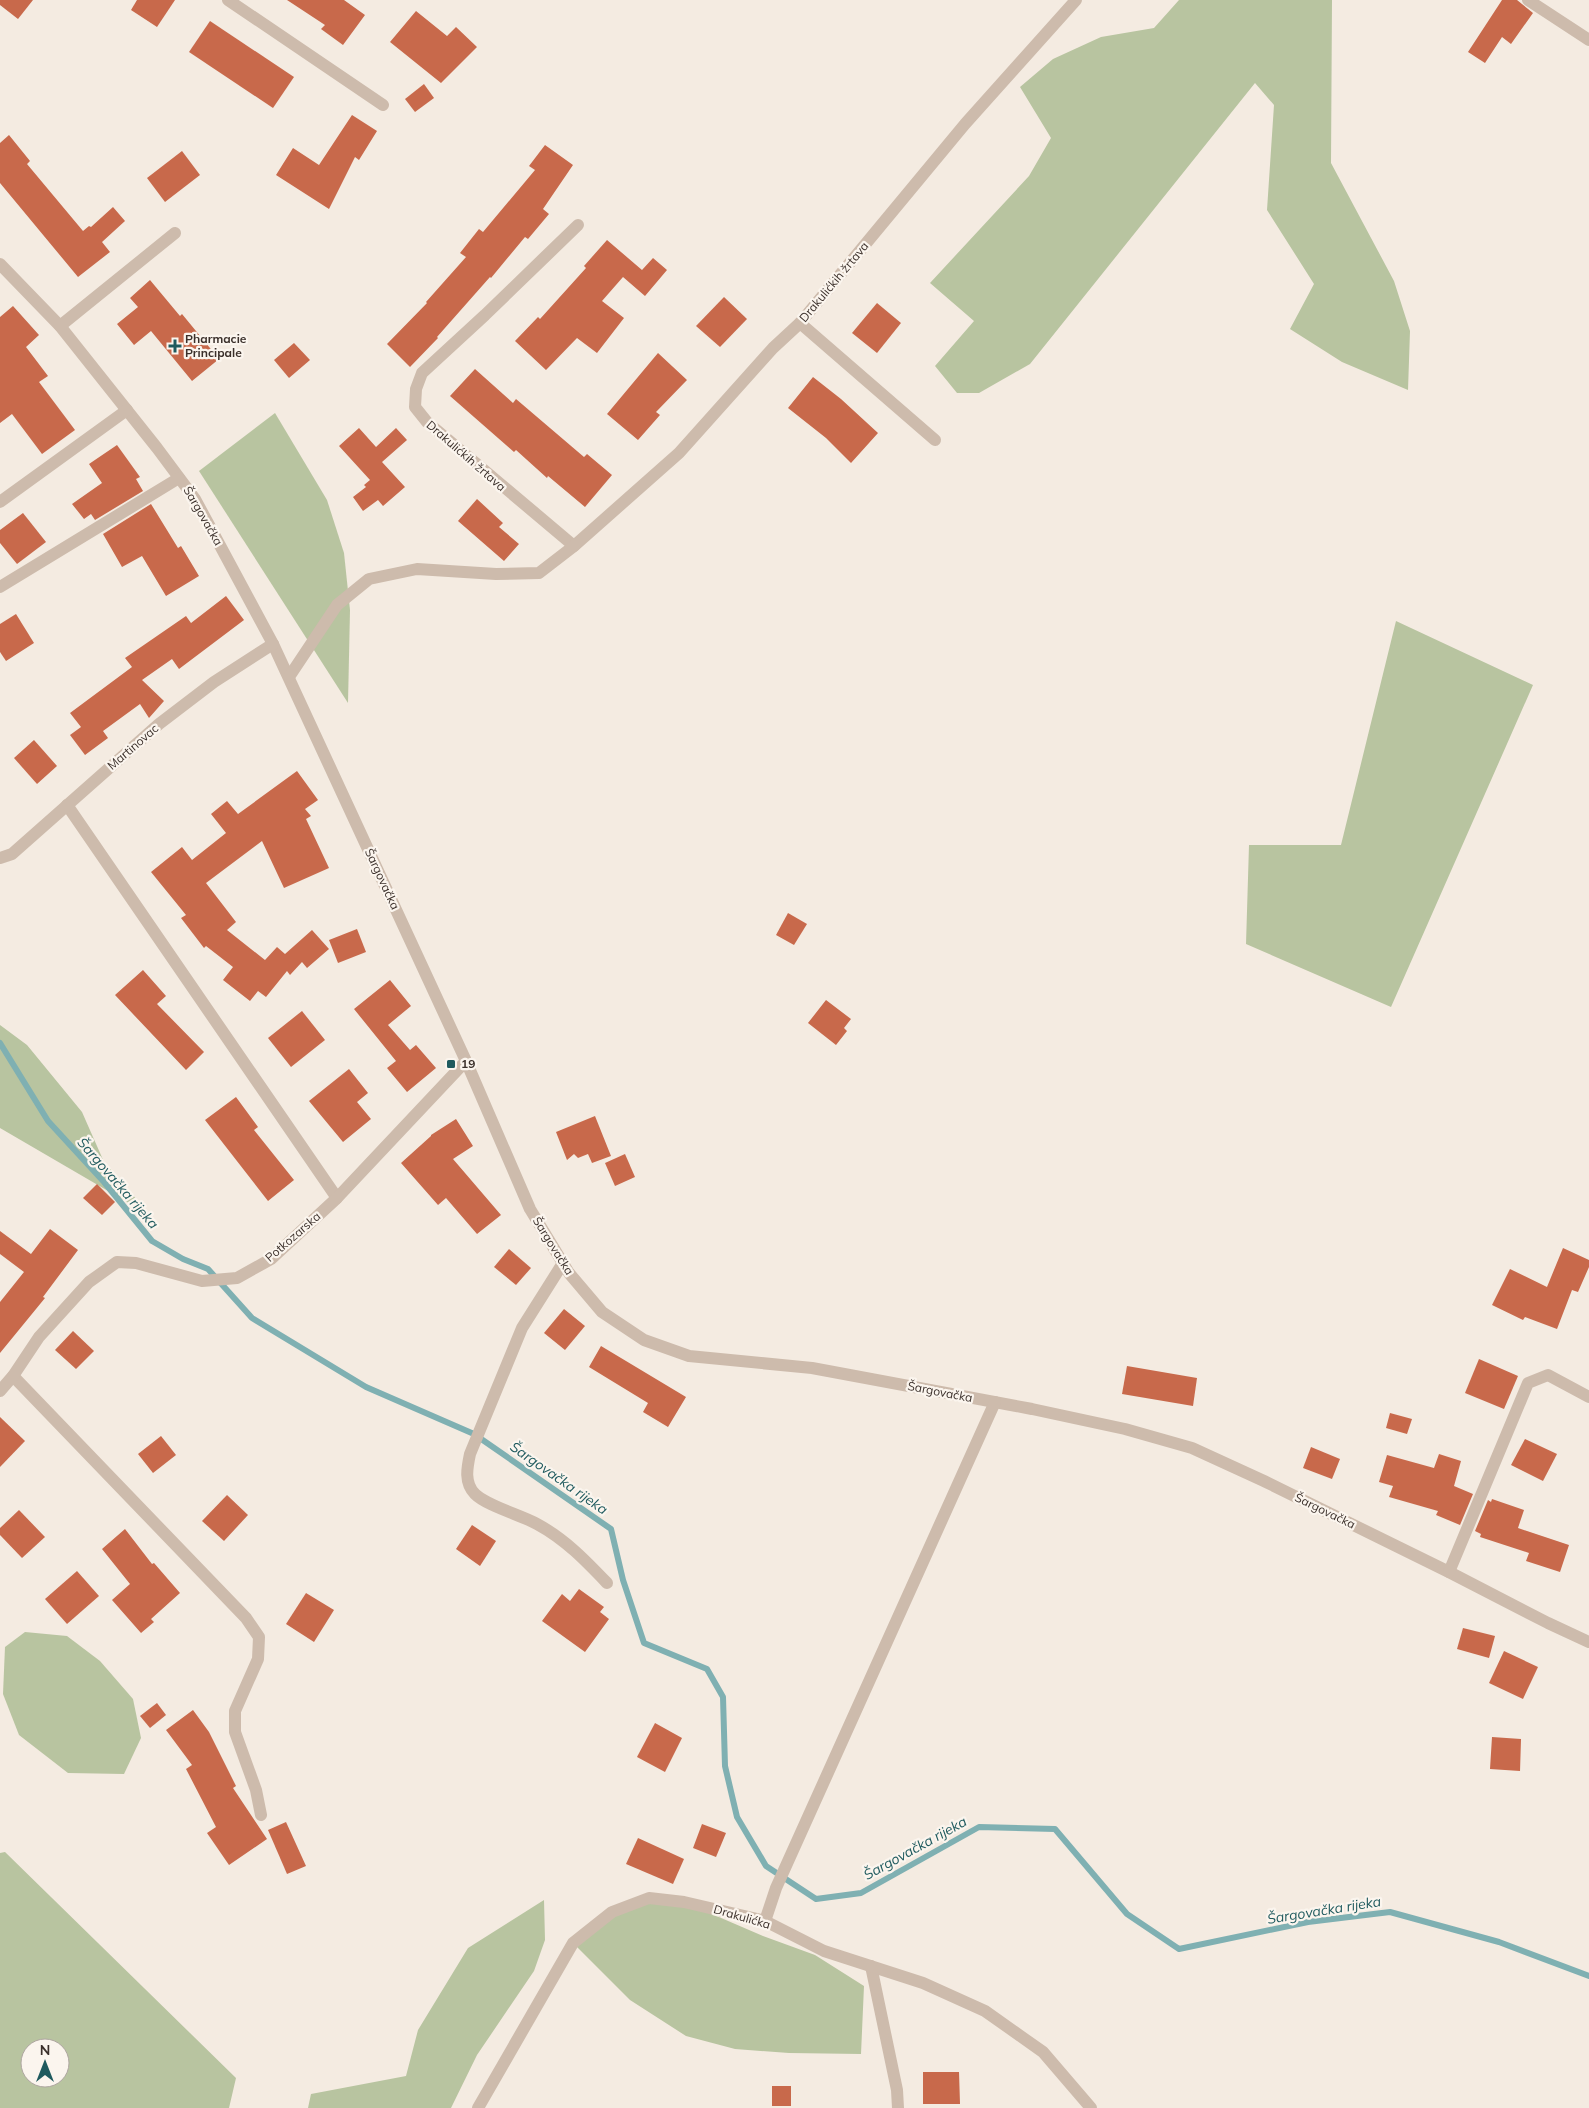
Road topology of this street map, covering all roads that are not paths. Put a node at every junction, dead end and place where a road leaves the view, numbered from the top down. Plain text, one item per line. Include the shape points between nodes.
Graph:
1 (228, 0) edge
2 (1076, 0) edge
3 (1528, 0) edge
4 (1589, 40) edge
5 (383, 105) dead end
6 (578, 225) dead end
7 (175, 233) dead end
8 (0, 264) edge
9 (800, 322) junction
10 (60, 326) junction
11 (127, 410) junction
12 (935, 440) dead end
13 (179, 478) junction
14 (0, 502) edge
15 (574, 546) junction
16 (0, 588) edge
17 (274, 644) junction
18 (289, 677) junction
19 (67, 806) junction
20 (0, 858) edge
21 (466, 1061) junction
22 (337, 1198) junction
23 (563, 1263) junction
24 (13, 1376) junction
25 (0, 1391) edge
26 (1589, 1397) edge
27 (995, 1402) junction
28 (1448, 1572) junction
29 (608, 1584) dead end
30 (1589, 1642) edge
31 (261, 1815) dead end
32 (764, 1921) junction
33 (871, 1966) junction
34 (478, 2108) edge
35 (898, 2108) edge
36 (1091, 2108) edge

1 - 5 street
2 - 9 street, Drakulićkih žrtava via 965,124
3 - 4 street
6 - 15 street, Drakulićkih žrtava via 422,373 415,406 427,422
7 - 10 street
8 - 10 street, Šargovačka
9 - 12 street
9 - 15 street, Drakulićkih žrtava via 679,453
10 - 11 street, Šargovačka
11 - 13 street, Šargovačka
11 - 14 street
13 - 16 street
13 - 17 street, Šargovačka via 195,499
15 - 18 street, Drakulićkih žrtava via 539,573 417,569 369,579 337,605
17 - 18 street, Šargovačka
17 - 19 street, Martinovac via 214,682 159,724
18 - 21 street, Šargovačka
19 - 20 street, Martinovac via 12,854
19 - 22 street
21 - 22 street, Potkozarska
21 - 23 street, Šargovačka via 530,1209
22 - 24 street, Potkozarska via 271,1259 237,1278 202,1280 136,1263 117,1262 89,1282 39,1337
23 - 27 street, Šargovačka via 602,1312 644,1340 689,1356 812,1368
23 - 29 street via 522,1328 470,1454 468,1485 476,1495 538,1524 573,1548
24 - 25 street, Potkozarska
24 - 31 street via 246,1618 259,1637 258,1659 235,1710 235,1732 256,1790
26 - 28 street via 1548,1375 1528,1383
27 - 28 street, Šargovačka via 1124,1429 1192,1448
27 - 32 street
28 - 30 street, Šargovačka
32 - 33 street, Drakulićka via 824,1951
32 - 34 street, Drakulićka via 684,1902 649,1898 612,1912 573,1943
33 - 35 street
33 - 36 street, Drakulićka via 923,1983 986,2011 1043,2052

